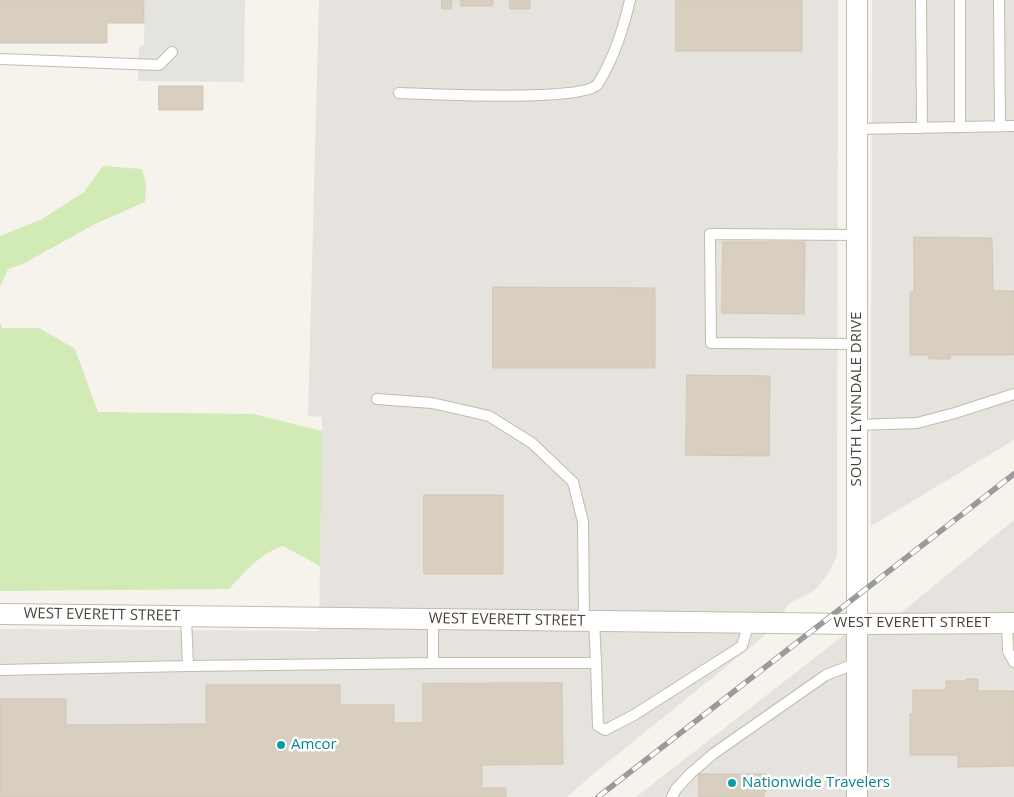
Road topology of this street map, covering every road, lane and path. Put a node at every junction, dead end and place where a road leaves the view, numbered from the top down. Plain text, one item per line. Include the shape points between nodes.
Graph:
1 (630, 0) edge
2 (857, 0) edge
3 (921, 0) edge
4 (960, 0) edge
5 (999, 0) edge
6 (172, 52) dead end
7 (0, 59) edge
8 (399, 93) dead end
9 (1000, 125) junction
10 (1014, 126) edge
11 (960, 127) junction
12 (922, 128) junction
13 (857, 129) junction
14 (857, 235) junction
15 (857, 344) junction
16 (1014, 394) edge
17 (376, 399) dead end
18 (857, 425) junction
19 (0, 614) edge
20 (186, 616) junction
21 (433, 619) junction
22 (589, 620) junction
23 (749, 622) junction
24 (1011, 623) edge
25 (858, 624) junction
26 (1014, 662) edge
27 (433, 663) junction
28 (596, 663) junction
29 (858, 663) junction
30 (188, 666) junction
31 (0, 670) edge
32 (672, 797) edge
33 (857, 797) edge

1 - 8 lane via 609,66 598,85 585,92 549,95
2 - 13 street, SOUTH LYNNDALE DRIVE
3 - 12 lane
4 - 11 lane
5 - 9 lane
6 - 7 lane via 159,65
9 - 10 lane
9 - 11 lane
11 - 12 lane
12 - 13 lane
13 - 14 street, SOUTH LYNNDALE DRIVE
14 - 15 street, SOUTH LYNNDALE DRIVE
14 - 15 lane via 710,234 711,343
15 - 18 street, SOUTH LYNNDALE DRIVE
16 - 18 lane via 917,423
17 - 22 lane via 432,403 489,416 532,443 573,482 583,522
18 - 25 street, SOUTH LYNNDALE DRIVE
19 - 20 street, WEST EVERETT STREET
20 - 21 street, WEST EVERETT STREET
20 - 30 lane
21 - 22 street, WEST EVERETT STREET
21 - 27 lane
22 - 23 street, WEST EVERETT STREET
22 - 28 lane
23 - 25 street, WEST EVERETT STREET
23 - 28 lane via 742,646 605,730 598,726
24 - 25 street, WEST EVERETT STREET
24 - 26 lane via 1008,651
25 - 29 street, SOUTH LYNNDALE DRIVE
27 - 28 lane
27 - 30 lane
29 - 32 lane via 826,675 713,754 691,773
29 - 33 street, SOUTH LYNNDALE DRIVE
30 - 31 lane

